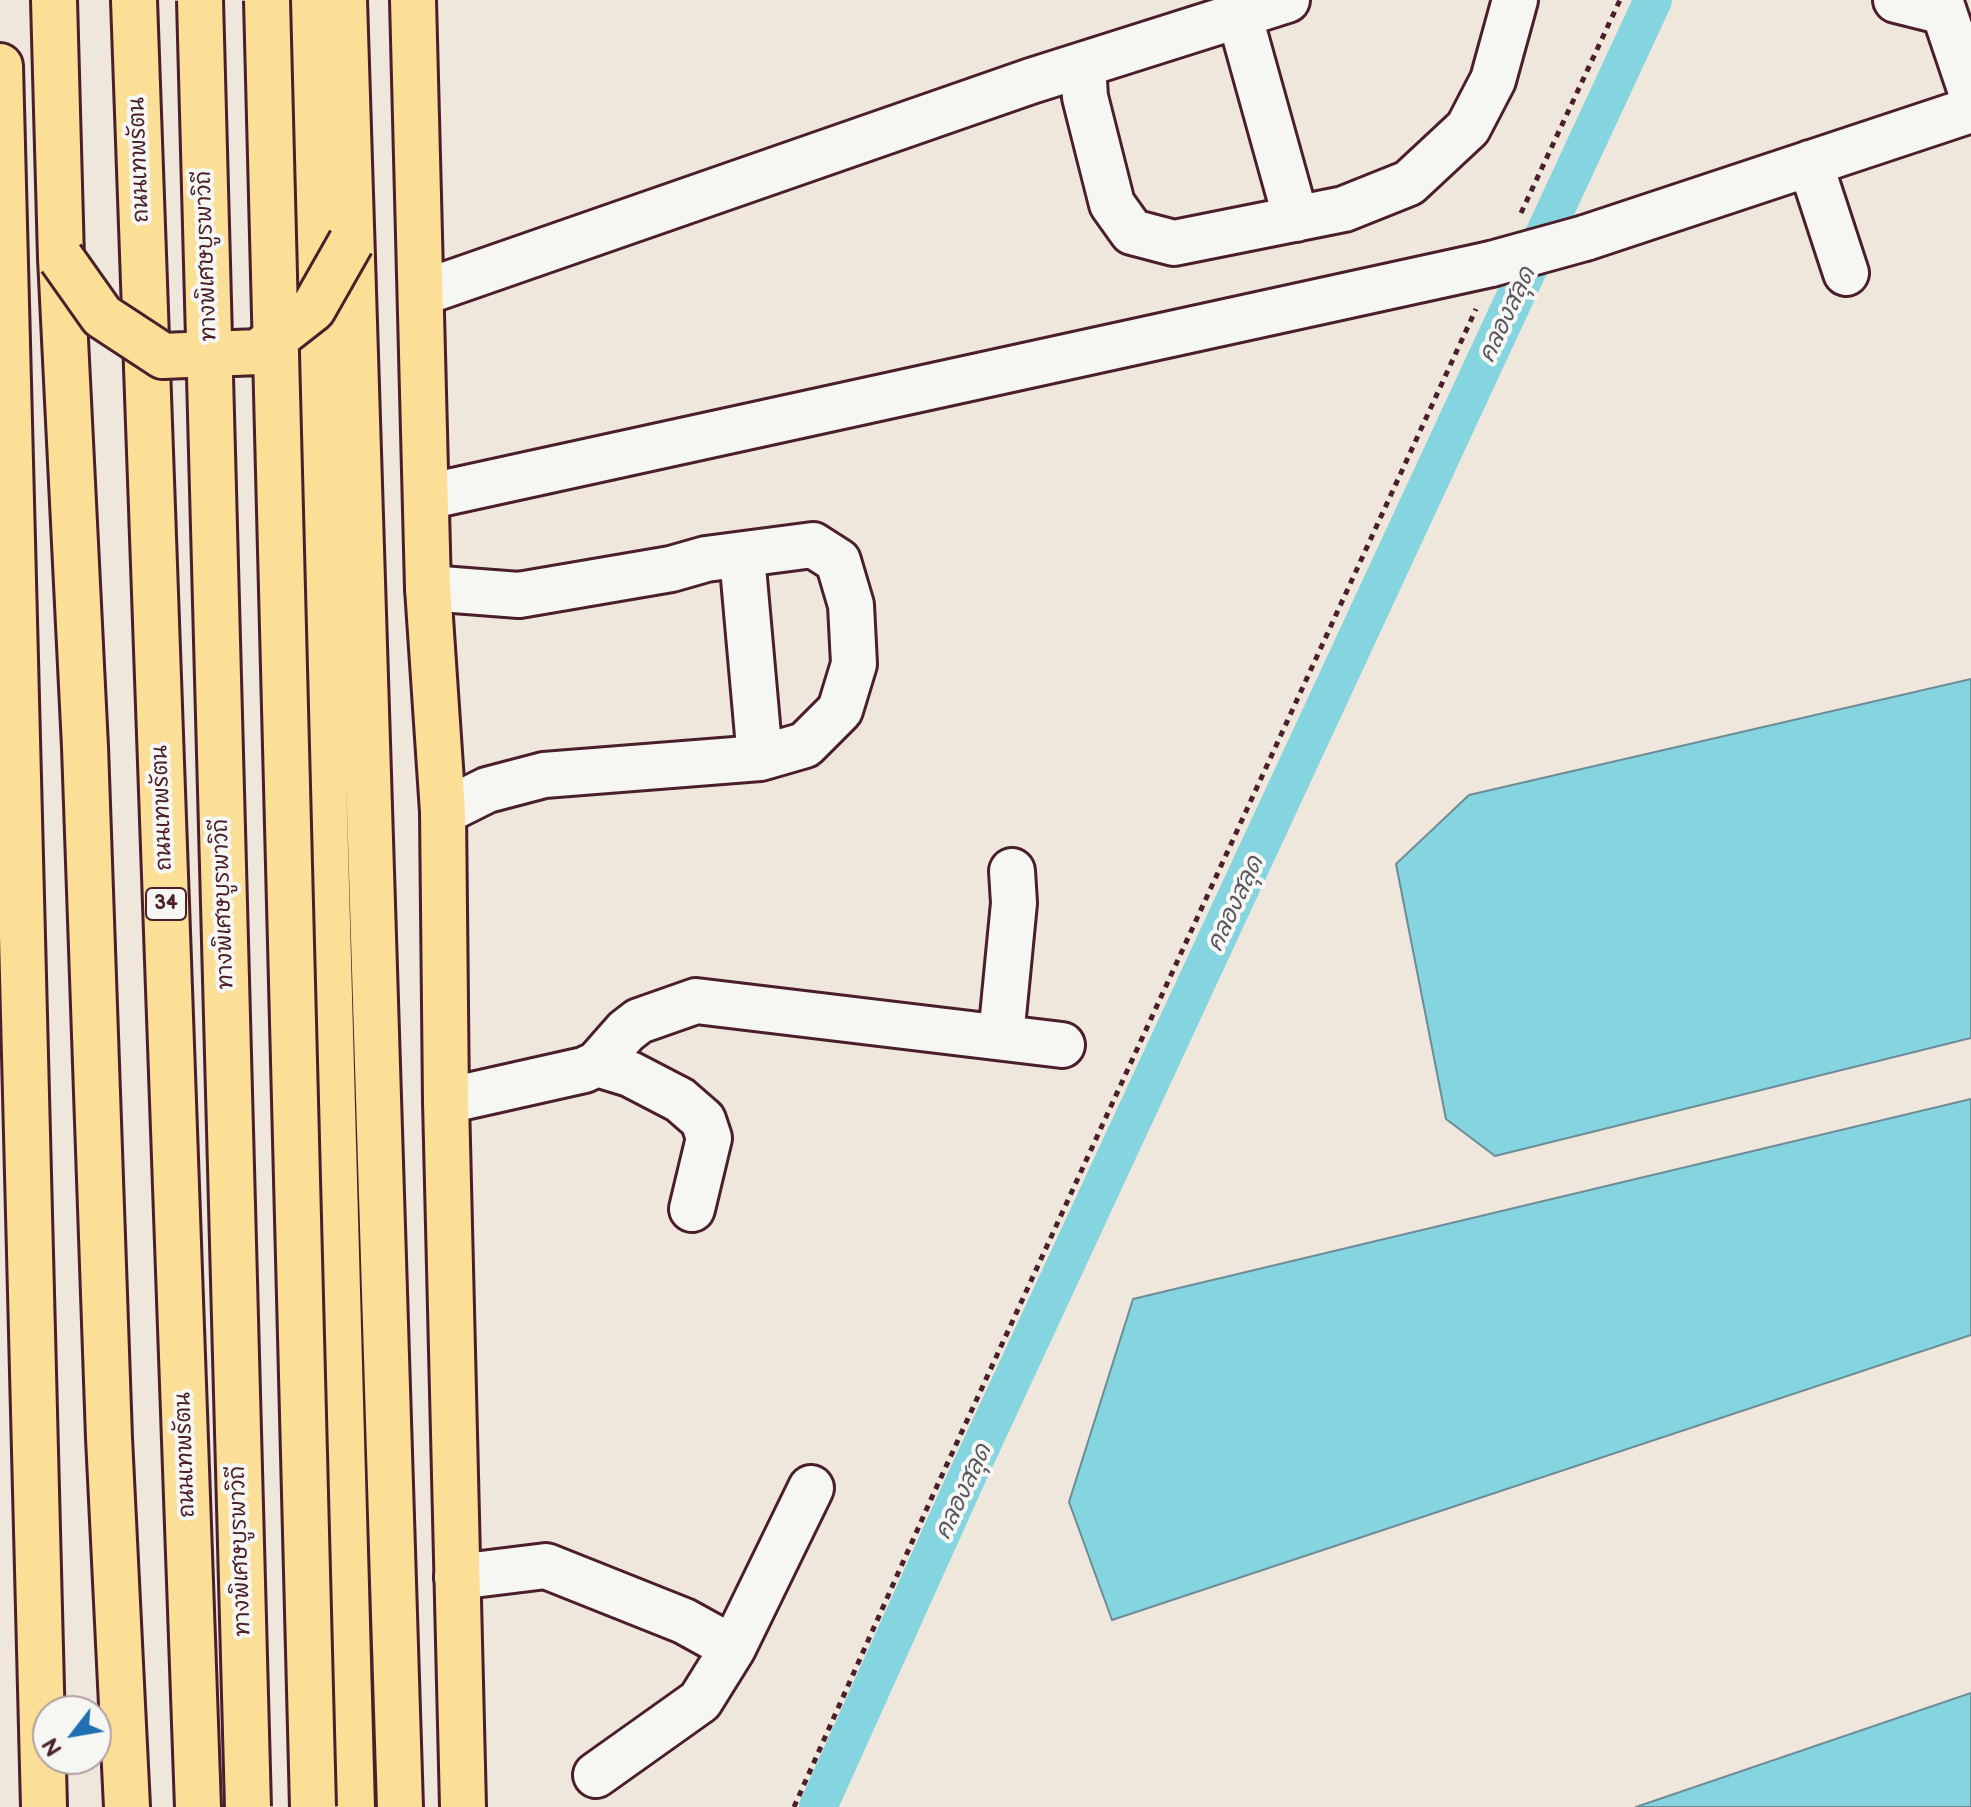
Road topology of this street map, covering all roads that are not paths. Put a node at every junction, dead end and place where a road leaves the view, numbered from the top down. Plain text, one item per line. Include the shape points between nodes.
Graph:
1 (54, 0) edge
2 (134, 0) edge
3 (200, 0) edge
4 (267, 0) edge
5 (303, 0) edge
6 (344, 0) edge
7 (413, 0) edge
8 (1287, 0) edge
9 (1515, 0) edge
10 (1896, 0) edge
11 (1942, 6) edge
12 (1239, 14) junction
13 (1083, 65) junction
14 (0, 66) edge
15 (1971, 92) edge
16 (1971, 110) edge
17 (1810, 163) junction
18 (1296, 219) junction
19 (351, 242) junction
20 (61, 258) junction
21 (1846, 273) dead end
22 (422, 293) junction
23 (426, 497) junction
24 (6, 542) edge
25 (742, 556) junction
26 (428, 588) junction
27 (760, 758) junction
28 (443, 812) junction
29 (10, 823) edge
30 (1012, 871) dead end
31 (1001, 1037) junction
32 (1062, 1045) dead end
33 (597, 1064) junction
34 (446, 1101) junction
35 (692, 1209) dead end
36 (811, 1488) dead end
37 (457, 1577) junction
38 (733, 1648) junction
39 (596, 1775) dead end
40 (44, 1807) edge
41 (127, 1807) edge
42 (198, 1807) edge
43 (248, 1807) edge
44 (313, 1807) edge
45 (352, 1807) edge
46 (400, 1807) edge
47 (463, 1807) edge

1 - 20 main road
2 - 42 main road, ถนนเทพรัตน / 34
3 - 43 main road, ทางพิเศษบูรพาวิถี, bridge
4 - 44 main road, bridge
5 - 45 main road
6 - 19 main road
7 - 22 main road
8 - 12 street
9 - 18 street via 1493,80 1468,128 1409,183 1344,209
10 - 11 street
11 - 15 street
12 - 13 street
12 - 18 street
13 - 18 street via 1085,97 1112,204 1132,232 1174,243
13 - 22 street
14 - 24 main road
16 - 17 street
17 - 21 street
17 - 23 street, bridge via 1491,264
19 - 20 main road, bridge via 313,309 258,352 163,356 102,316
19 - 46 main road
20 - 41 main road
22 - 23 main road
23 - 26 main road
24 - 29 main road
25 - 26 street via 519,595
25 - 27 street
25 - 27 street via 813,545 838,561 851,605 854,664 840,710 805,745
26 - 28 main road
27 - 28 street via 544,775 487,790
28 - 34 main road
29 - 40 main road
30 - 31 street via 1014,903
31 - 32 street
31 - 33 street via 696,1001 639,1021
33 - 34 street
33 - 35 street via 680,1100 703,1120 709,1138
34 - 37 main road
36 - 38 street
37 - 38 street via 546,1566 684,1621
37 - 47 main road
38 - 39 street via 700,1701

